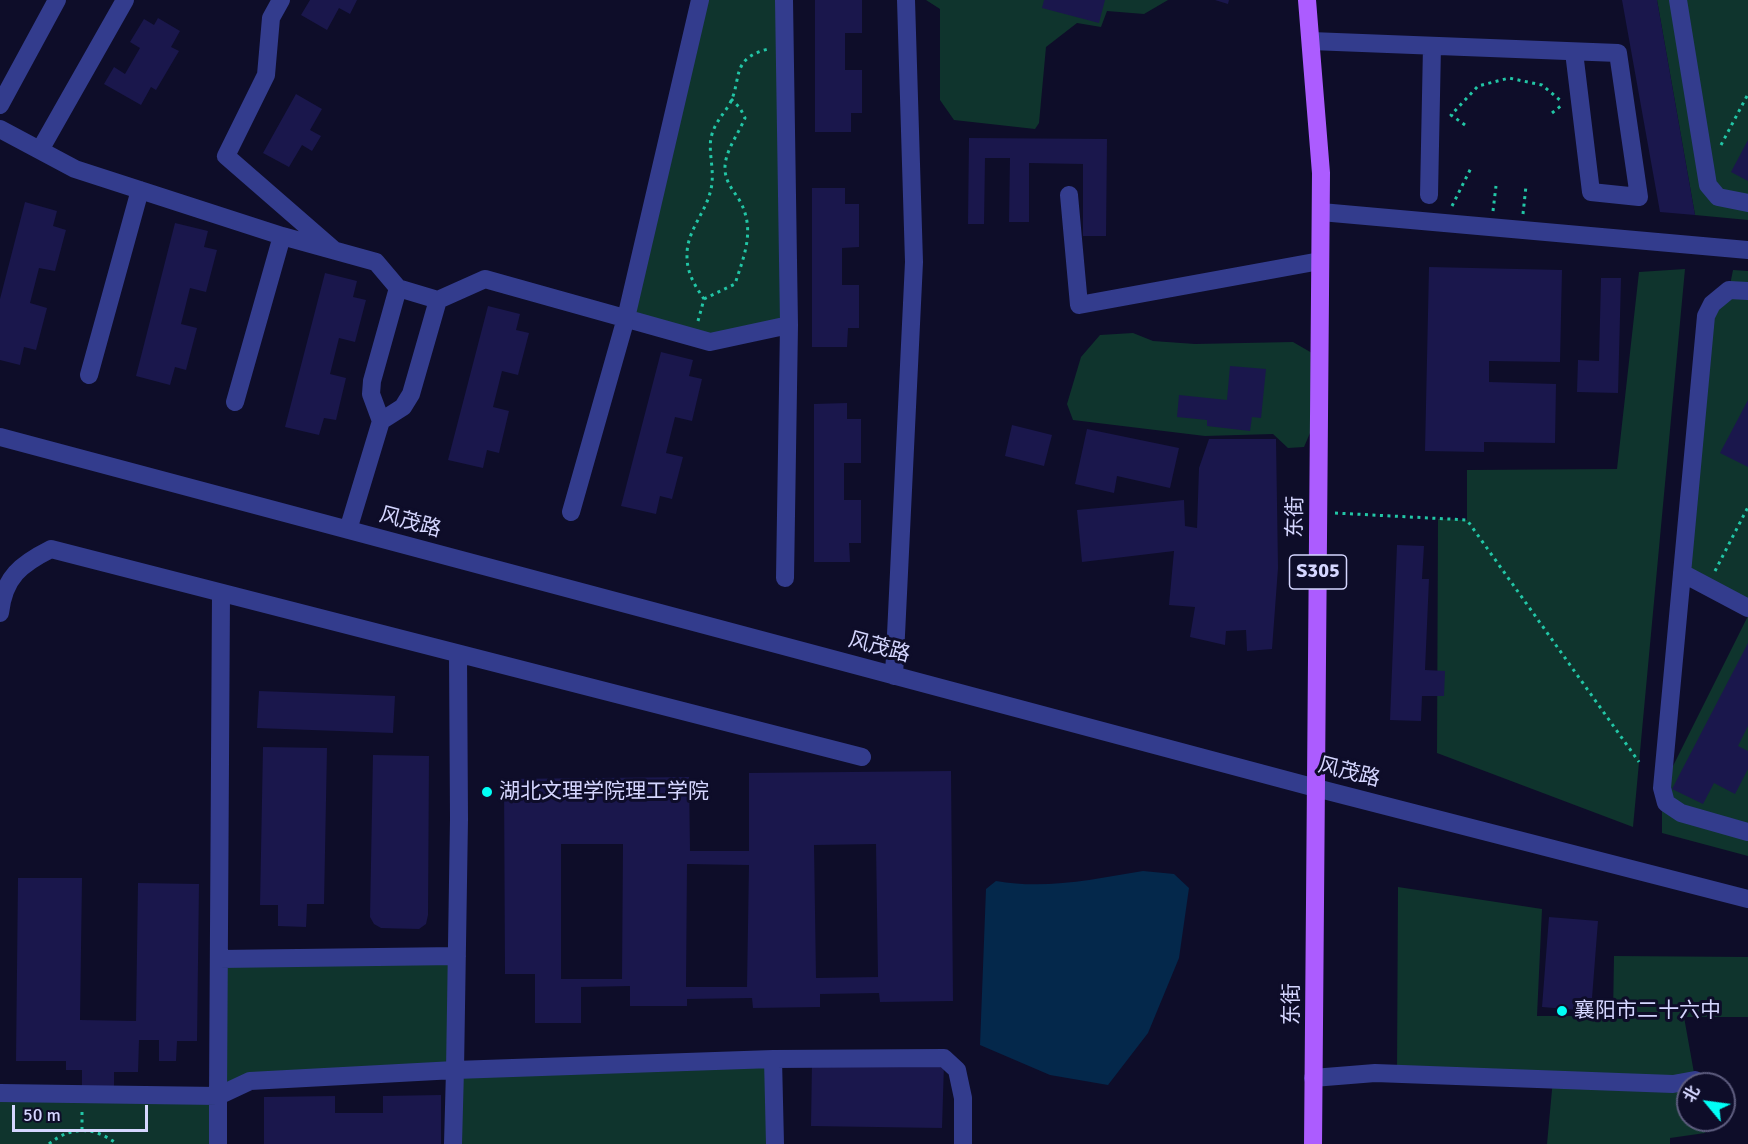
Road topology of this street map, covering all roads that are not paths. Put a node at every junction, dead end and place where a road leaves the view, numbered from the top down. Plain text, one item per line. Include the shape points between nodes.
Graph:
1 (57, 0) edge
2 (125, 0) edge
3 (281, 0) edge
4 (700, 0) edge
5 (784, 0) edge
6 (906, 0) edge
7 (1307, 0) edge
8 (1678, 0) edge
9 (1311, 41) junction
10 (1432, 46) junction
11 (1574, 52) junction
12 (0, 105) edge
13 (0, 129) edge
14 (40, 150) junction
15 (140, 190) junction
16 (1069, 195) dead end
17 (1429, 195) dead end
18 (1748, 203) edge
19 (1321, 212) junction
20 (282, 236) junction
21 (334, 250) junction
22 (1748, 250) edge
23 (1320, 261) junction
24 (398, 288) junction
25 (1748, 291) edge
26 (438, 300) junction
27 (626, 318) junction
28 (789, 325) junction
29 (89, 375) dead end
30 (235, 402) dead end
31 (381, 421) junction
32 (0, 437) edge
33 (571, 512) dead end
34 (348, 530) junction
35 (1682, 573) junction
36 (785, 578) dead end
37 (220, 593) junction
38 (1748, 608) edge
39 (0, 613) edge
40 (458, 654) junction
41 (894, 676) junction
42 (862, 758) dead end
43 (1316, 788) junction
44 (1748, 832) edge
45 (1748, 899) edge
46 (457, 956) junction
47 (219, 959) junction
48 (773, 1059) junction
49 (455, 1070) junction
50 (1313, 1078) junction
51 (1676, 1083) edge
52 (0, 1093) edge
53 (218, 1096) junction
54 (218, 1144) edge
55 (453, 1144) edge
56 (774, 1144) edge
57 (963, 1144) edge
58 (1313, 1144) edge

1 - 12 street
2 - 14 street
3 - 21 street via 271,18 266,75 226,156
4 - 27 street
5 - 28 street
6 - 41 street via 914,262
7 - 9 main road, 东街 / S305
8 - 18 street via 1708,185 1718,197
9 - 10 street
9 - 19 main road, 东街 / S305
10 - 11 street
10 - 17 street
11 - 11 street via 1618,53 1639,197 1591,192
13 - 14 street
14 - 15 street via 75,169
15 - 20 street
15 - 29 street
16 - 23 street via 1079,305
19 - 22 street
19 - 23 main road, 东街 / S305
20 - 21 street
20 - 30 street
21 - 24 street via 376,262
23 - 43 main road, 东街 / S305
24 - 26 street
24 - 31 street via 372,381 371,394
25 - 35 street via 1729,290 1712,304 1706,316
26 - 27 street via 485,279
26 - 31 street via 411,394 403,406
27 - 28 street via 710,342
27 - 33 street
28 - 36 street
31 - 34 street
32 - 34 street, 风茂路
34 - 41 street, 风茂路
35 - 38 street
35 - 44 street via 1662,788 1666,803 1681,813
37 - 39 street via 51,549 22,563 2,596
37 - 40 street
37 - 47 street
40 - 42 street
40 - 46 street
41 - 43 street, 风茂路
43 - 45 street, 风茂路
43 - 50 main road, 东街 / S305
46 - 47 street
46 - 49 street
47 - 53 street
48 - 49 street
48 - 56 street
48 - 57 street via 944,1058 957,1070 963,1098
49 - 53 street via 250,1081
49 - 55 street
50 - 51 street via 1375,1073
50 - 58 main road, 东街 / S305
52 - 53 street
53 - 54 street

